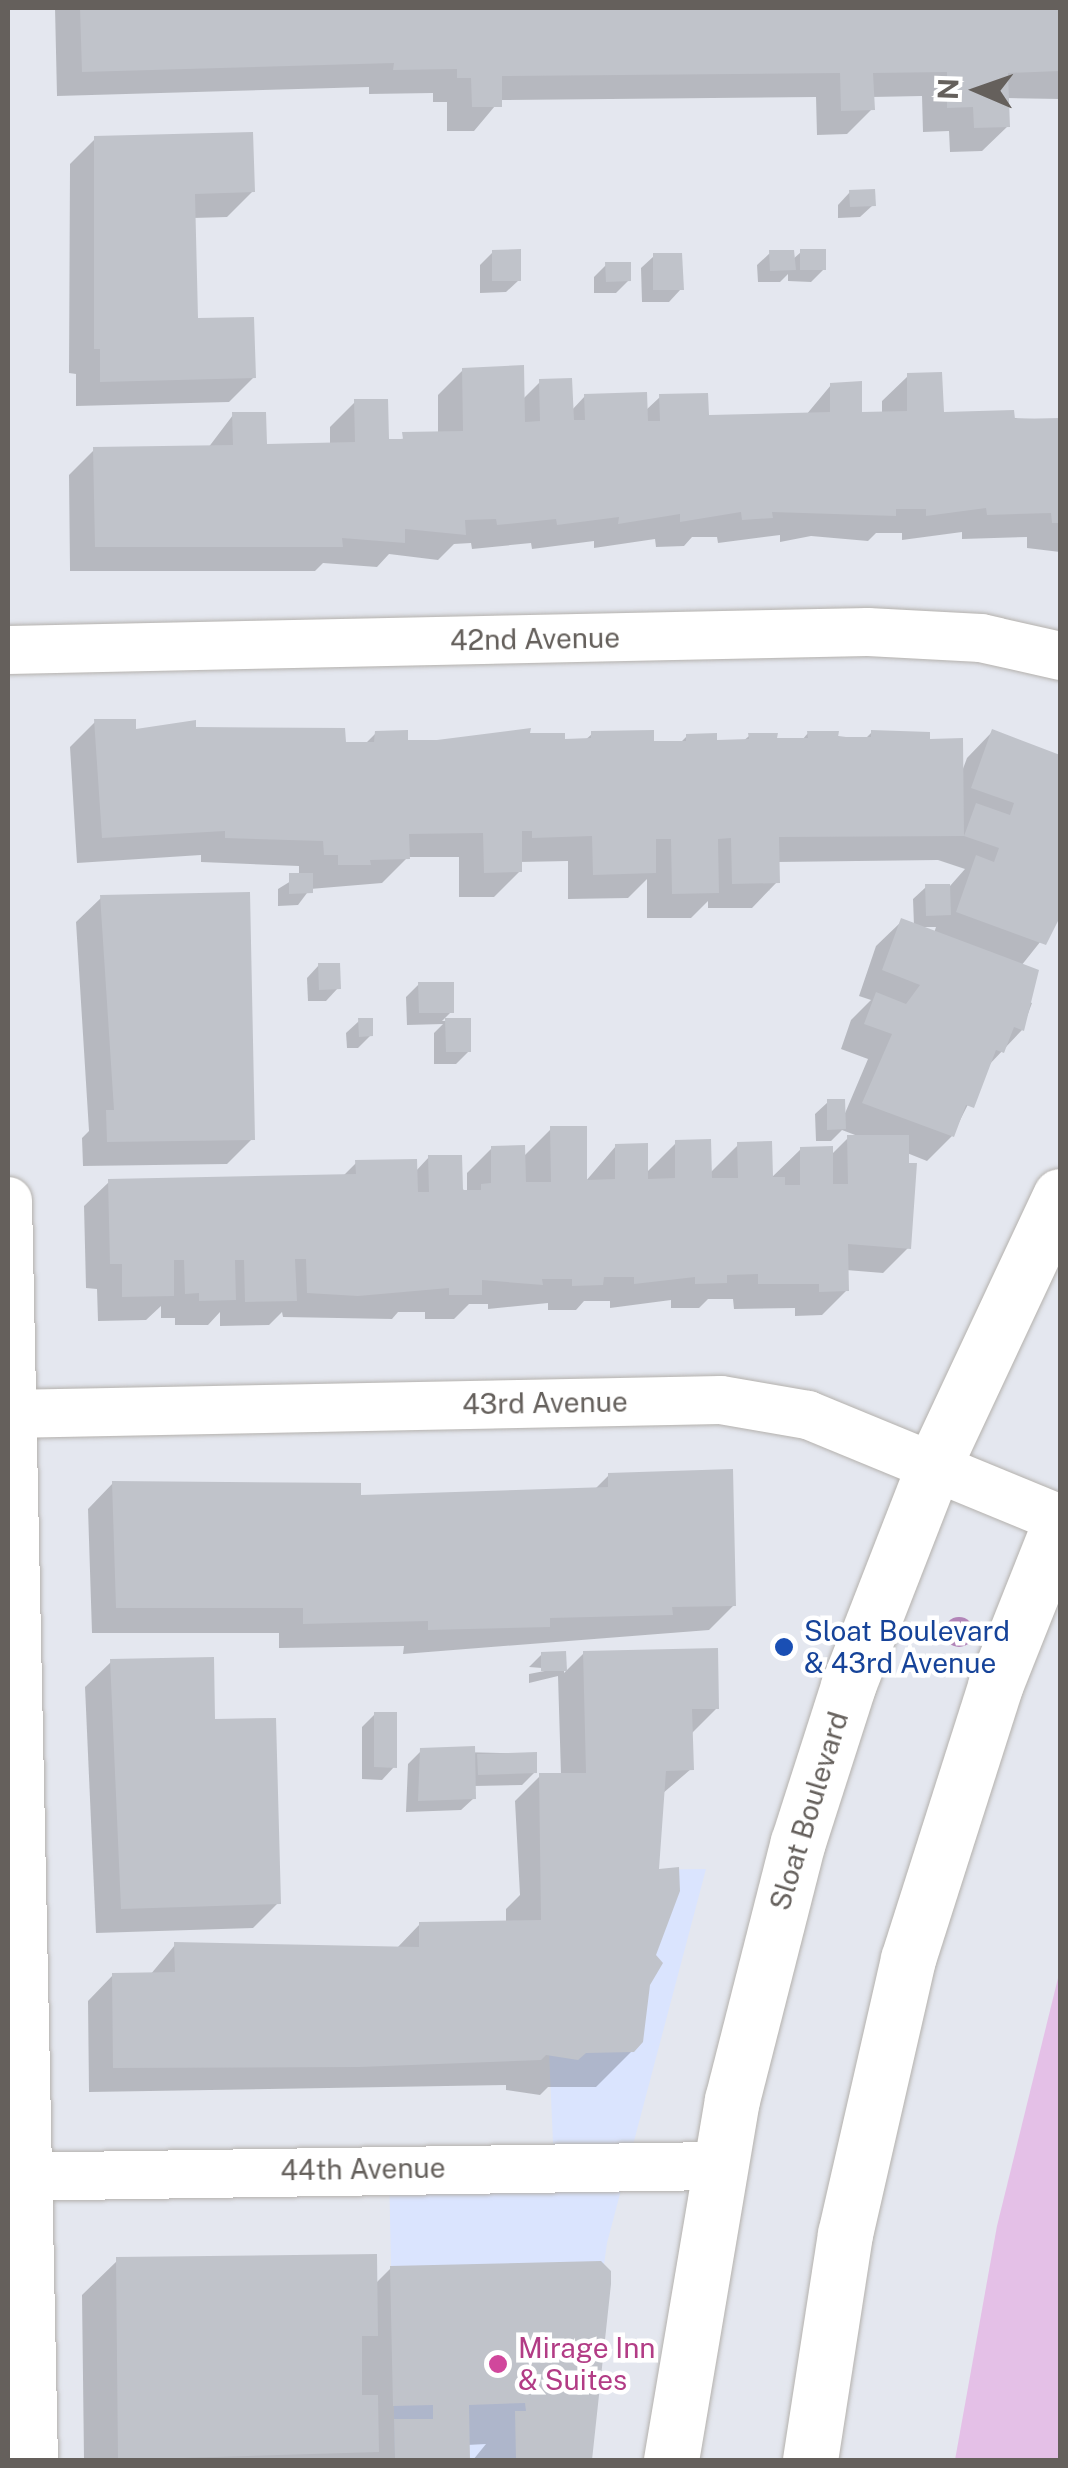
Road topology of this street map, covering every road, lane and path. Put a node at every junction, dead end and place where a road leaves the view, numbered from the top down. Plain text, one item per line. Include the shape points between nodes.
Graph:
1 (8, 650) edge
2 (1060, 656) edge
3 (1060, 1196) edge
4 (8, 1201) edge
5 (10, 1414) edge
6 (934, 1466) junction
7 (1060, 1521) edge
8 (718, 2166) junction
9 (18, 2177) edge
10 (34, 2460) edge
11 (671, 2460) edge
12 (810, 2460) edge

1 - 2 street, 42nd Avenue via 868,632 982,638
3 - 6 street, Sloat Boulevard
4 - 5 street
5 - 6 street, 43rd Avenue via 721,1400 808,1415
5 - 9 street
6 - 7 street, 43rd Avenue
6 - 8 street, Sloat Boulevard via 848,1686 798,1842
7 - 12 street via 995,1686 908,1960 849,2216
8 - 9 street, 44th Avenue
8 - 11 street, Sloat Boulevard
9 - 10 street

